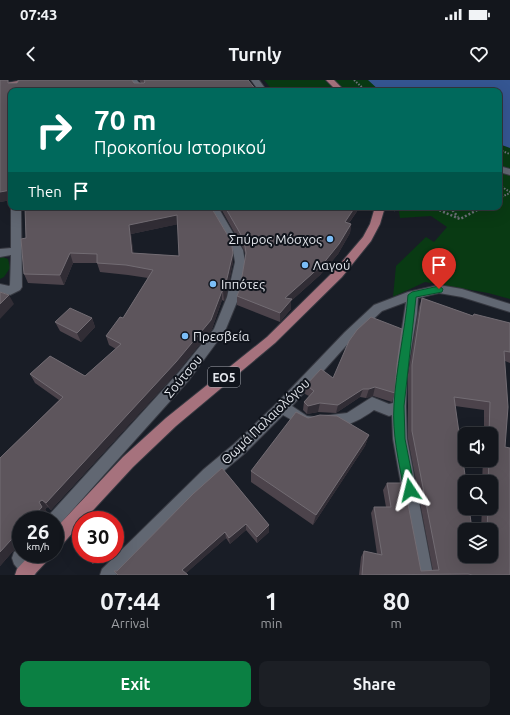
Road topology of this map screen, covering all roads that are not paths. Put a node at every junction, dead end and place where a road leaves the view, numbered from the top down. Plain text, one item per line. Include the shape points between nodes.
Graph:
1 (38, 80) edge
2 (255, 80) edge
3 (330, 80) edge
4 (0, 86) edge
5 (16, 87) edge
6 (262, 88) edge
7 (338, 88) edge
8 (16, 210) edge
9 (215, 210) edge
10 (379, 210) edge
11 (16, 251) junction
12 (0, 253) edge
13 (0, 288) edge
14 (412, 295) junction
15 (510, 308) edge
16 (399, 406) junction
17 (282, 407) junction
18 (62, 511) edge
19 (64, 530) edge
20 (108, 575) edge
21 (425, 575) edge

1 - 5 main road
2 - 6 street
3 - 7 main road
4 - 5 main road
8 - 11 street
9 - 18 street, Σούτσου via 238,250 240,262 232,297 219,332 184,376
10 - 19 main road, ΕΟ5 via 367,239 338,274 271,340 165,427 128,462
11 - 12 street
11 - 13 street via 16,287 10,291
14 - 15 street, Θωμά Παλαιολόγου via 445,290
14 - 16 street
14 - 17 street, Θωμά Παλαιολόγου via 374,312
16 - 17 street via 389,410 372,403 358,414 341,421 318,419 306,422
16 - 21 street via 400,439
17 - 20 street, Θωμά Παλαιολόγου via 209,474

